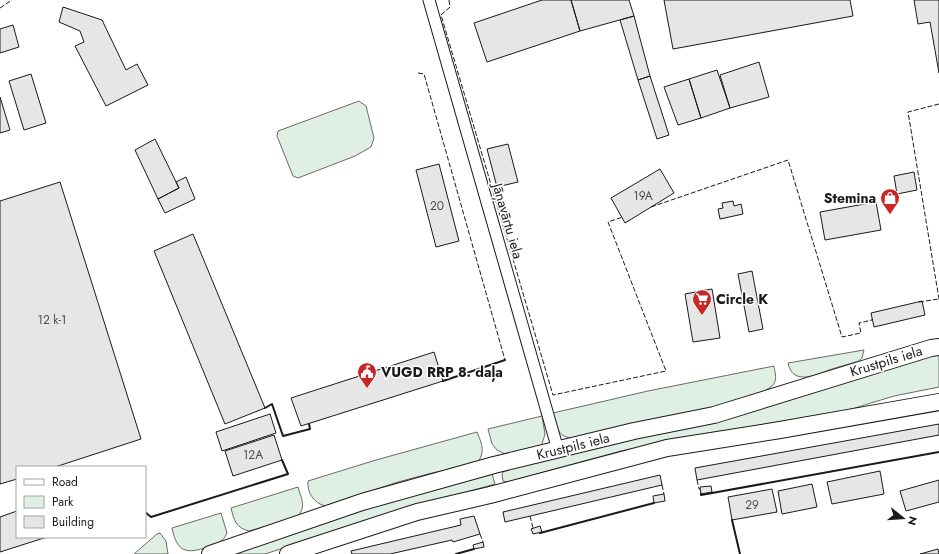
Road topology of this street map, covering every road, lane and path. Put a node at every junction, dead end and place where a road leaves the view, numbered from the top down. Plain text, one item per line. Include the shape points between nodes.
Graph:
1 (429, 0) edge
2 (939, 347) edge
3 (939, 392) edge
4 (939, 402) edge
5 (861, 416) junction
6 (558, 450) junction
7 (210, 554) edge
8 (288, 554) edge

1 - 6 street, Jāņavārtu iela
2 - 6 main road, Krustpils iela via 714,414
3 - 5 main road via 892,403
4 - 5 main road, Krustpils iela
5 - 8 main road, Krustpils iela via 667,448 417,512
6 - 7 main road, Krustpils iela via 362,502

